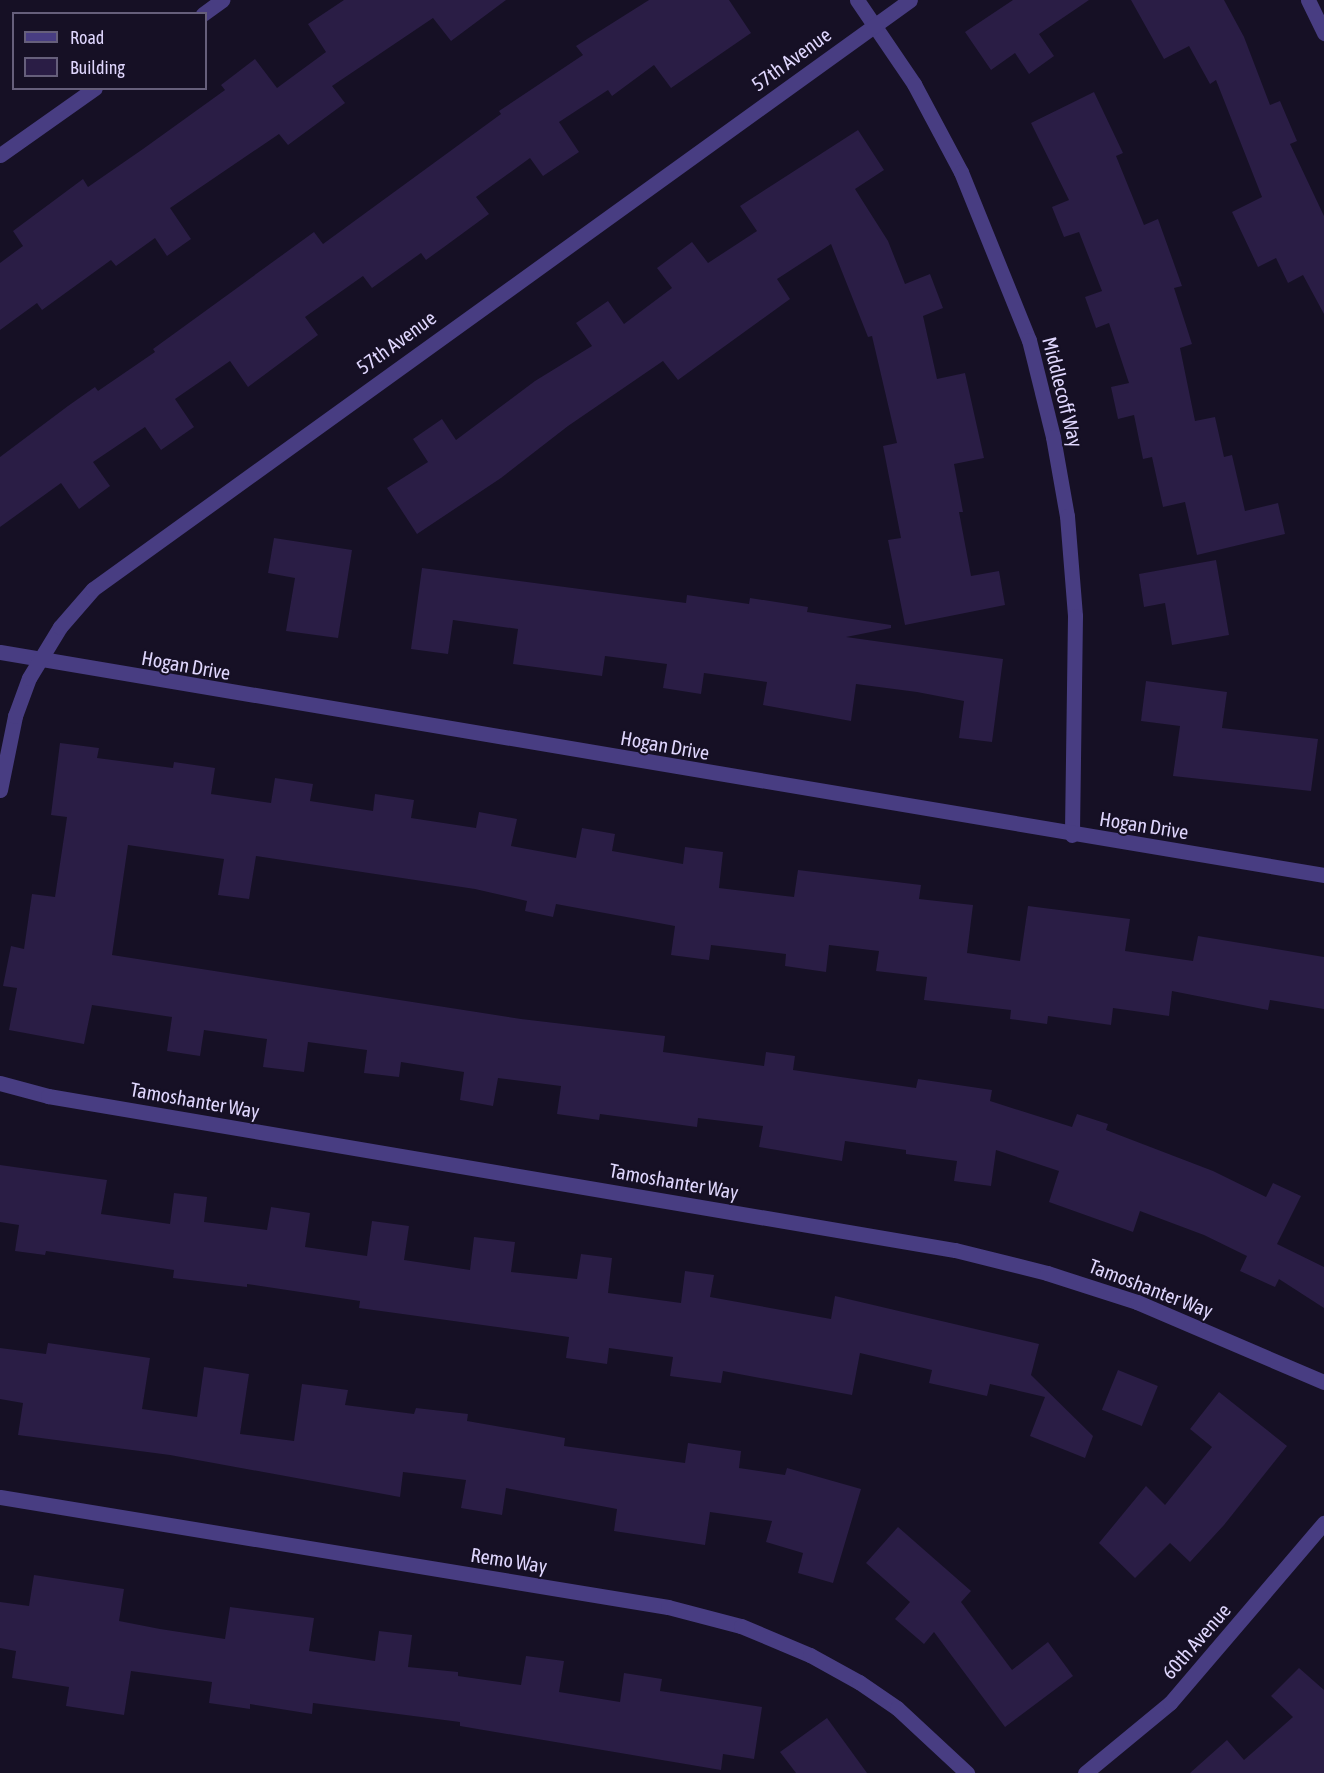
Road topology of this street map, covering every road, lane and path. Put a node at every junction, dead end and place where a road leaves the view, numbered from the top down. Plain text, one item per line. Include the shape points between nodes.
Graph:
1 (222, 0) edge
2 (857, 0) edge
3 (910, 0) edge
4 (1308, 0) edge
5 (206, 12) edge
6 (874, 26) junction
7 (1324, 33) edge
8 (92, 90) edge
9 (0, 155) edge
10 (0, 652) edge
11 (38, 661) junction
12 (0, 790) edge
13 (1072, 835) junction
14 (1324, 874) edge
15 (0, 1083) edge
16 (1324, 1382) edge
17 (0, 1497) edge
18 (1324, 1523) edge
19 (967, 1773) edge
20 (1085, 1773) edge

1 - 5 street
2 - 6 street, Middlecoff Way
3 - 6 street, 57th Avenue
4 - 7 street
6 - 11 street, 57th Avenue via 124,563 93,589 60,627
6 - 13 street, Middlecoff Way via 914,84 962,172 1029,339 1053,437 1067,516 1075,616
8 - 9 street
10 - 11 street, Hogan Drive
11 - 12 street, 57th Avenue via 15,716
11 - 13 street, Hogan Drive
13 - 14 street, Hogan Drive
15 - 16 street, Tamoshanter Way via 48,1096 955,1250 1047,1273 1137,1302
17 - 19 street, Remo Way via 668,1607 741,1626 810,1655 859,1682 897,1708
18 - 20 street, 60th Avenue via 1170,1703

